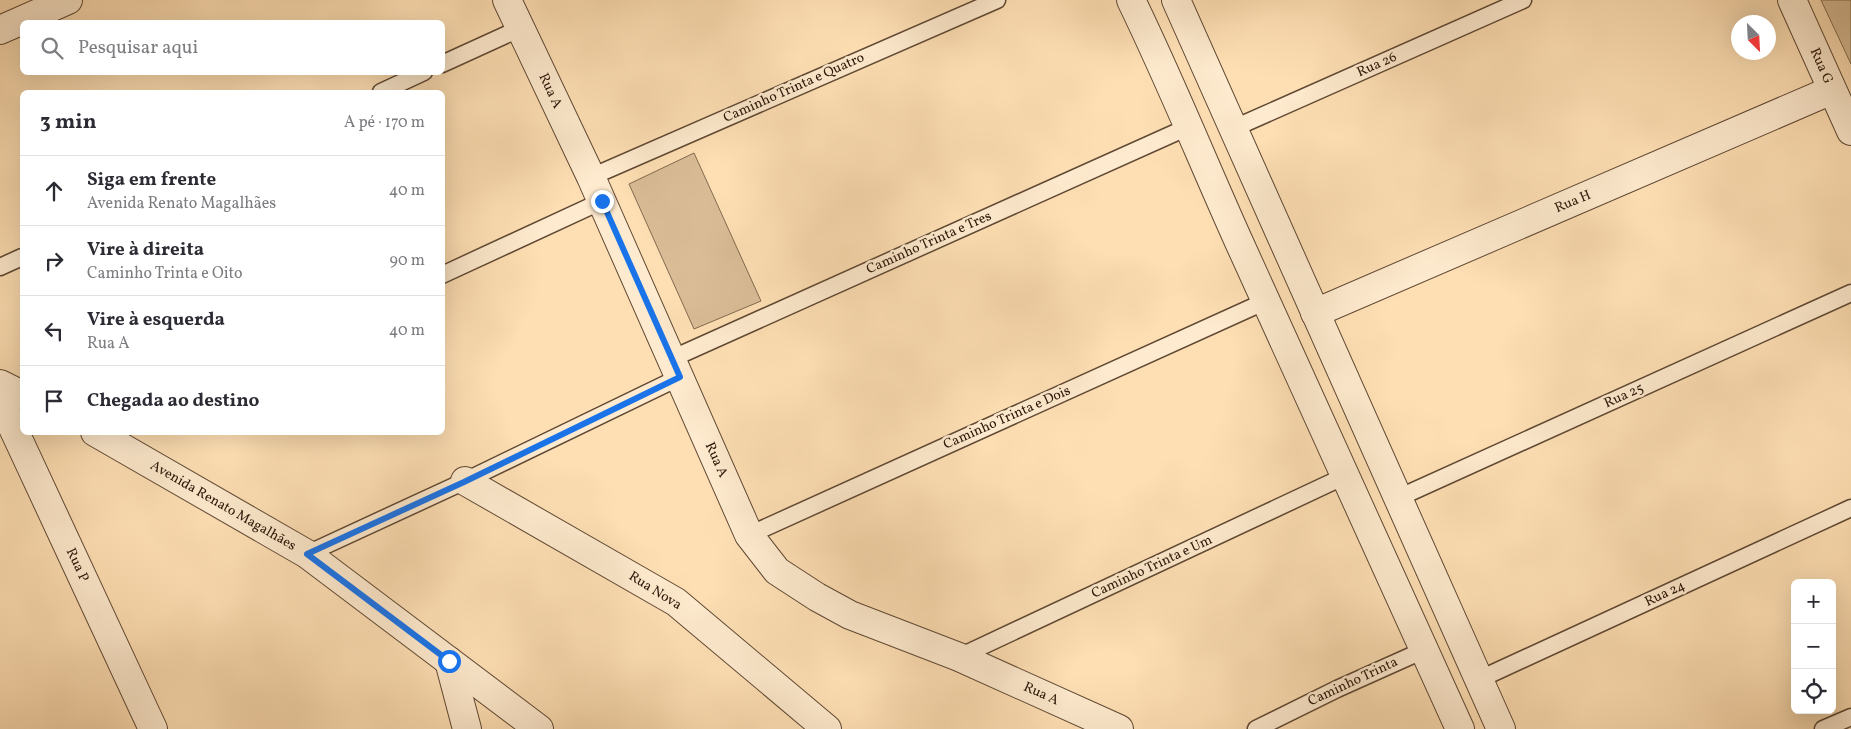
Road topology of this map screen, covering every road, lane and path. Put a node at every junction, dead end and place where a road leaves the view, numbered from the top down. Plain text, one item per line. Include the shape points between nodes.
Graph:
1 (68, 0) edge
2 (509, 0) edge
3 (997, 0) edge
4 (1131, 0) edge
5 (1176, 0) edge
6 (1523, 0) edge
7 (1792, 0) edge
8 (23, 20) edge
9 (20, 21) edge
10 (520, 28) junction
11 (0, 30) edge
12 (1193, 39) junction
13 (1157, 54) junction
14 (445, 63) edge
15 (418, 75) edge
16 (385, 90) edge
17 (1832, 90) junction
18 (1188, 127) junction
19 (1232, 129) junction
20 (1851, 131) edge
21 (591, 177) junction
22 (602, 201) junction
23 (20, 258) edge
24 (0, 267) edge
25 (445, 274) edge
26 (1851, 293) edge
27 (1266, 301) junction
28 (1315, 313) junction
29 (676, 368) junction
30 (0, 384) edge
31 (20, 394) edge
32 (0, 400) edge
33 (102, 435) edge
34 (1345, 476) junction
35 (464, 482) junction
36 (1398, 498) junction
37 (1851, 508) edge
38 (749, 535) junction
39 (307, 554) junction
40 (1424, 650) junction
41 (959, 658) junction
42 (449, 661) junction
43 (1480, 679) junction
44 (1851, 717) edge
45 (153, 729) edge
46 (467, 729) edge
47 (539, 729) edge
48 (827, 729) edge
49 (1119, 729) edge
50 (1256, 729) edge
51 (1460, 729) edge
52 (1501, 729) edge
53 (1823, 729) edge

1 - 8 street
2 - 10 street, Rua A
3 - 21 lane, Caminho Trinta e Quatro
4 - 13 street
5 - 12 street
6 - 19 lane, Rua 26
7 - 17 street, Rua G
9 - 11 street
10 - 14 lane
10 - 21 street, Rua A
12 - 13 street
12 - 19 street
13 - 18 street
15 - 16 lane
17 - 20 street, Rua G
17 - 28 street, Rua H
18 - 27 street
18 - 29 lane, Caminho Trinta e Tres
19 - 28 street
21 - 22 street, Rua A
22 - 25 lane
22 - 29 street, Rua A
23 - 24 lane
26 - 36 lane, Rua 25
27 - 34 street
27 - 38 lane, Caminho Trinta e Dois
28 - 36 street
29 - 35 lane, Caminho Trinta e Tres
29 - 38 street, Rua A
30 - 31 street
32 - 45 street, Rua P
33 - 39 street, Avenida Renato Magalhães
34 - 40 street
34 - 41 lane, Caminho Trinta e Um
35 - 39 lane, Caminho Trinta e Tres
35 - 48 street, Rua Nova via 676,602
36 - 43 street
37 - 43 lane, Rua 24
38 - 41 street, Rua A via 778,570 817,596 850,615
39 - 42 street, Avenida Renato Magalhães
40 - 50 lane, Caminho Trinta
40 - 51 street
41 - 49 street, Rua A
42 - 46 street
42 - 47 street, Avenida Renato Magalhães
43 - 52 street
44 - 53 lane

